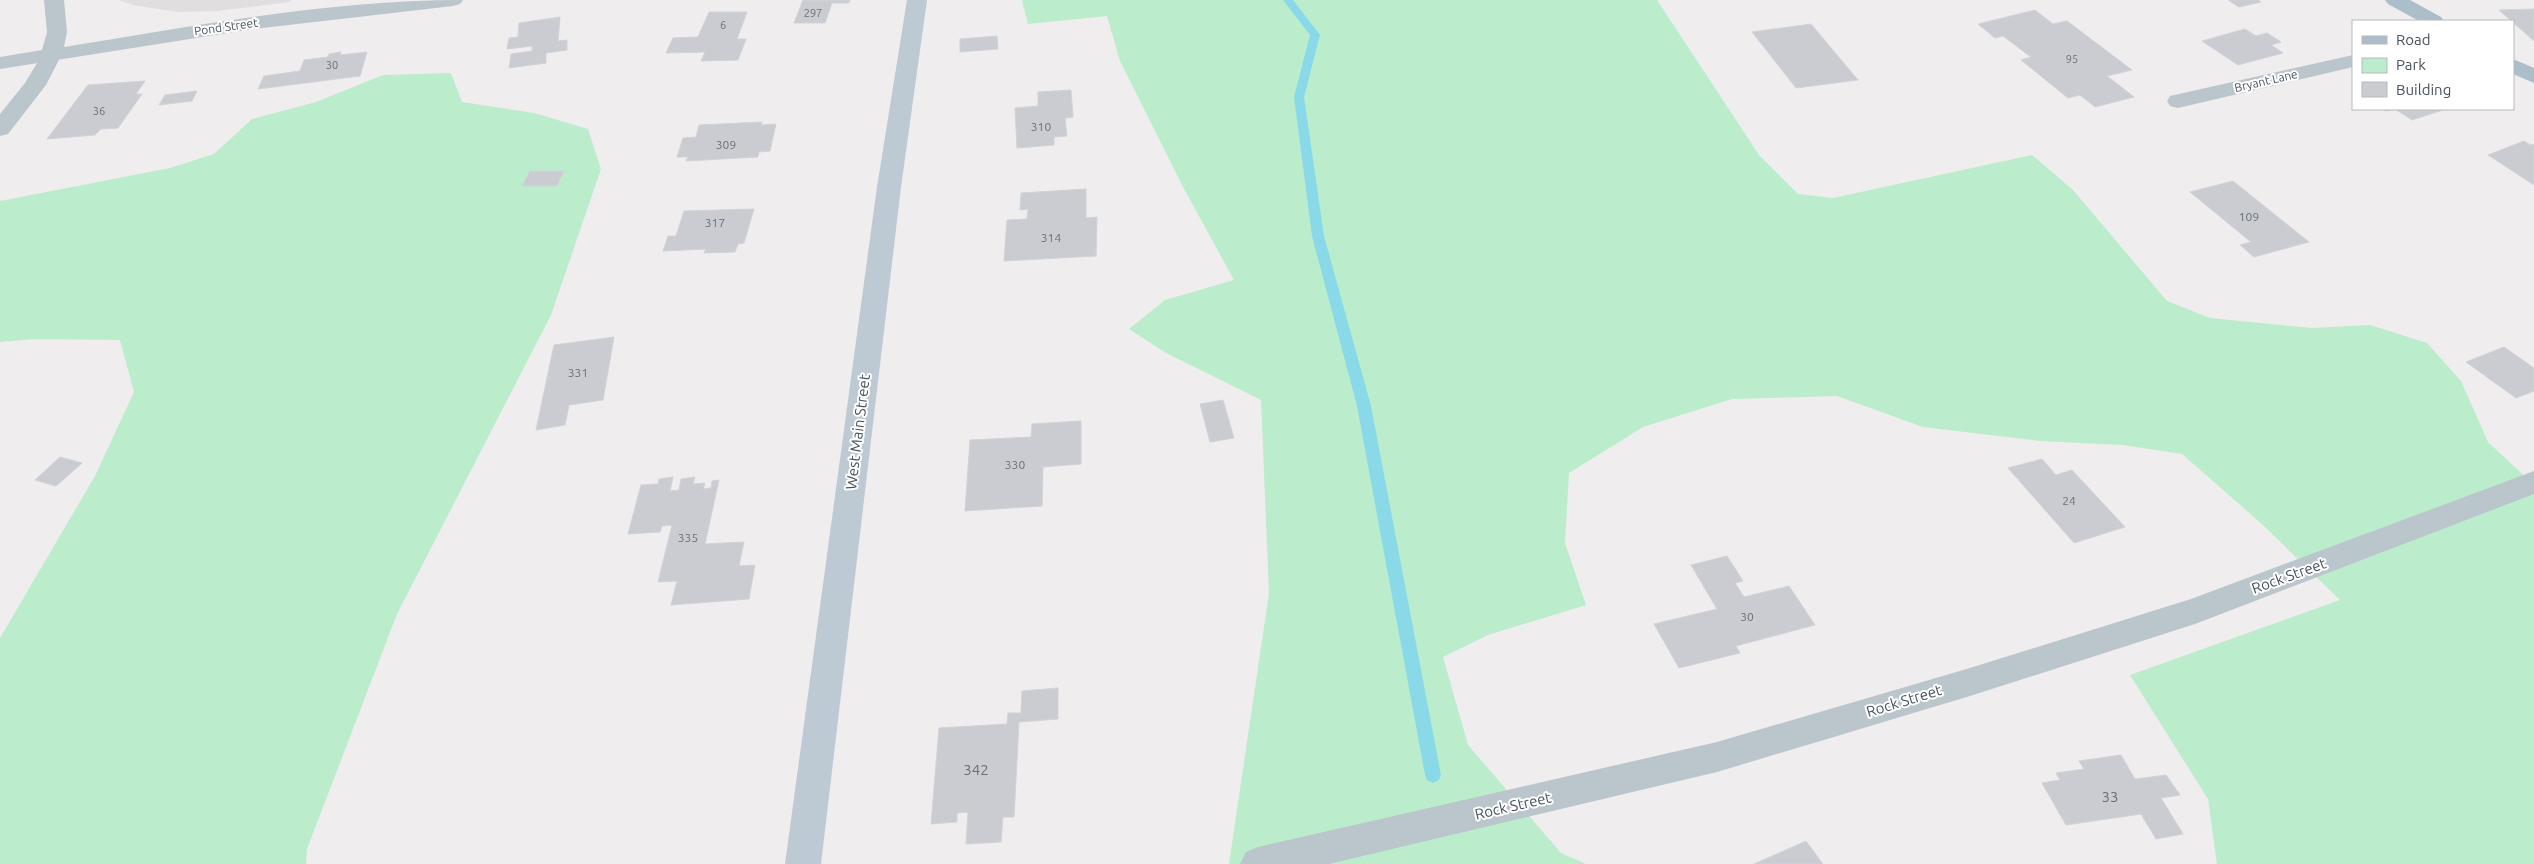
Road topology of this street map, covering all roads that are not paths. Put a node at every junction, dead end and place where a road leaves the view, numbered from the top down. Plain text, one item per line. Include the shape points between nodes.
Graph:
1 (54, 0) edge
2 (453, 0) edge
3 (917, 0) edge
4 (2395, 0) edge
5 (2432, 20) edge
6 (52, 54) junction
7 (2352, 61) edge
8 (0, 63) edge
9 (2514, 66) edge
10 (2534, 77) edge
11 (2178, 100) dead end
12 (0, 129) edge
13 (2534, 482) edge
14 (803, 864) edge
15 (1258, 864) edge

1 - 6 street via 57,32
2 - 6 street, Pond Street via 253,23
3 - 14 main road, West Main Street via 889,187
4 - 5 main road
6 - 8 street, Pond Street
6 - 12 street via 35,85
7 - 11 street, Bryant Lane
9 - 10 main road
13 - 15 street, Rock Street via 2394,538 2195,611 1951,687 1717,757

